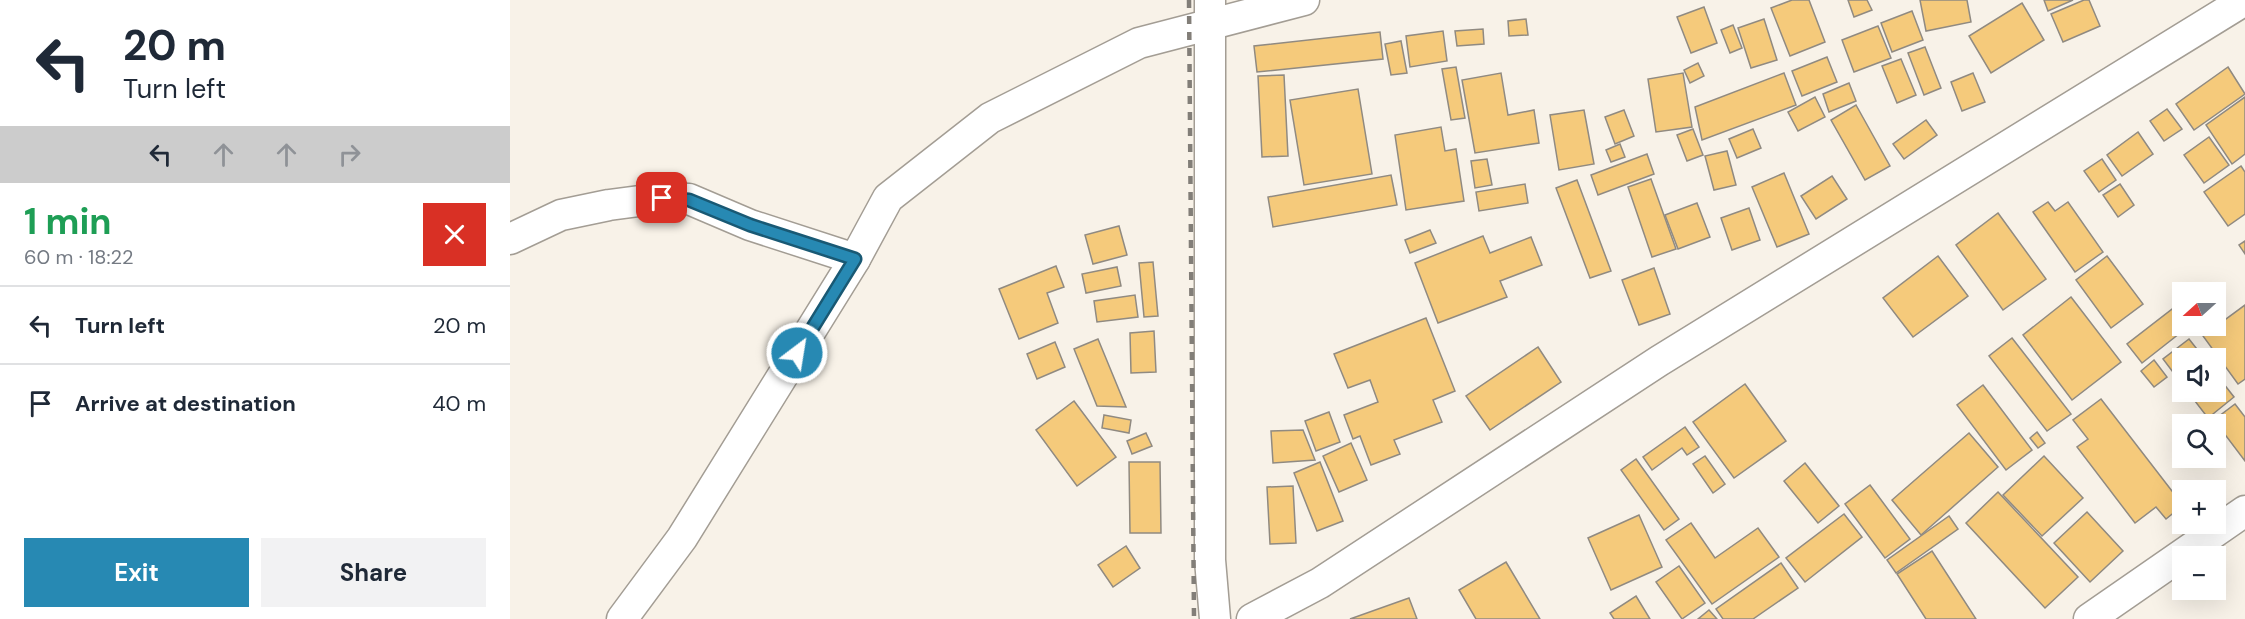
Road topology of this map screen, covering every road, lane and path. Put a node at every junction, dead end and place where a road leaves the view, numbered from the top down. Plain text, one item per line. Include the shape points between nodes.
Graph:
1 (1304, 0) edge
2 (2245, 0) edge
3 (1210, 12) edge
4 (510, 239) edge
5 (855, 259) junction
6 (2245, 511) edge
7 (622, 619) edge
8 (1215, 619) edge
9 (1252, 619) edge
10 (2089, 619) edge

1 - 3 street
2 - 9 street via 1659,361 1320,583
3 - 5 street via 990,118 888,198
3 - 8 street via 1209,560
4 - 5 street via 561,215 671,198 689,200 750,225
5 - 7 street via 682,538
6 - 10 street

